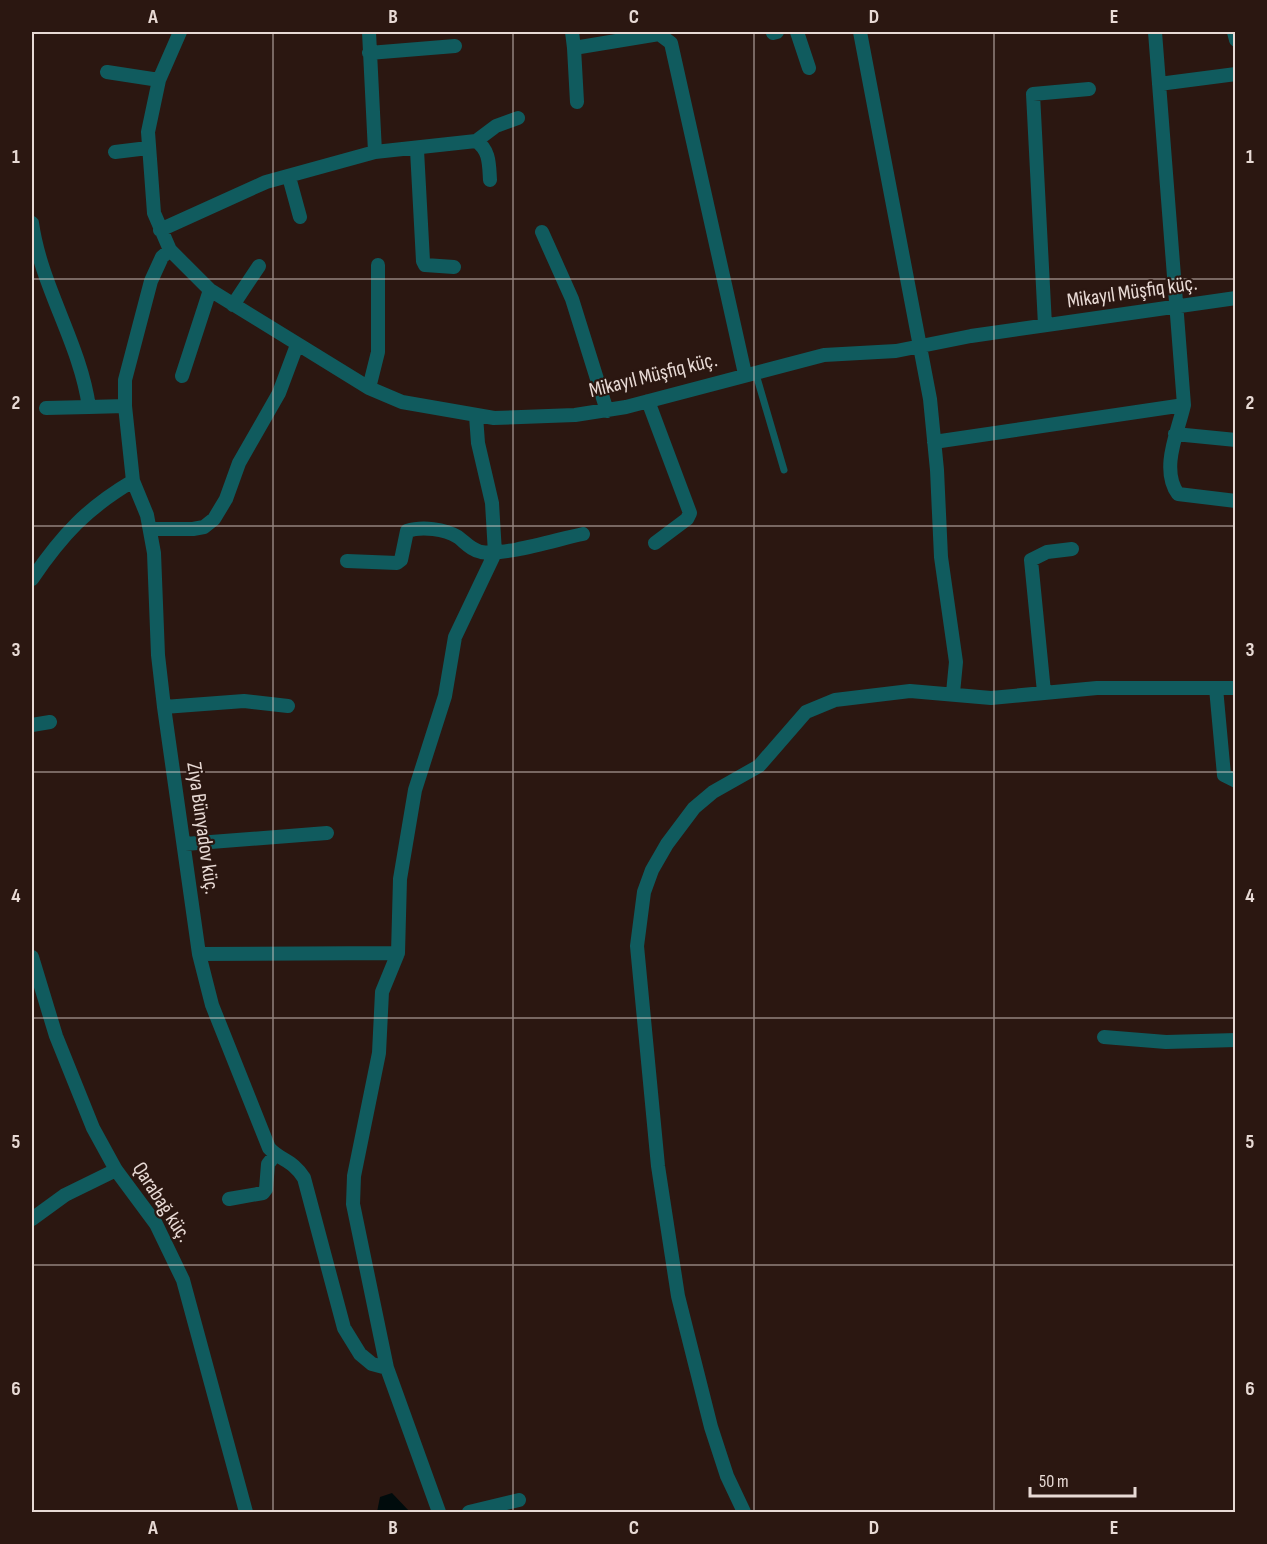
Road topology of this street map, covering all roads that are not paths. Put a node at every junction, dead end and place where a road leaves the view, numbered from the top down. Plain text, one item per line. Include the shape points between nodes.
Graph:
1 (180, 32) edge
2 (369, 32) edge
3 (572, 32) edge
4 (797, 32) edge
5 (860, 32) edge
6 (1155, 32) edge
7 (1234, 32) edge
8 (638, 34) edge
9 (1236, 40) edge
10 (455, 45) dead end
11 (574, 48) junction
12 (369, 52) junction
13 (809, 68) dead end
14 (107, 72) dead end
15 (1236, 74) edge
16 (159, 80) junction
17 (1159, 84) junction
18 (1089, 89) dead end
19 (577, 102) dead end
20 (518, 118) dead end
21 (476, 141) junction
22 (148, 148) junction
23 (417, 150) junction
24 (115, 152) dead end
25 (375, 152) junction
26 (289, 177) junction
27 (489, 180) dead end
28 (300, 217) dead end
29 (32, 223) edge
30 (160, 230) junction
31 (542, 232) dead end
32 (170, 250) junction
33 (378, 265) dead end
34 (259, 266) dead end
35 (454, 267) dead end
36 (210, 290) junction
37 (1236, 298) edge
38 (233, 305) junction
39 (1175, 308) junction
40 (1045, 325) junction
41 (297, 345) junction
42 (921, 346) junction
43 (750, 373) junction
44 (182, 376) dead end
45 (369, 388) junction
46 (648, 401) junction
47 (1184, 405) junction
48 (125, 406) junction
49 (89, 407) junction
50 (46, 408) dead end
51 (607, 411) junction
52 (476, 416) junction
53 (1175, 434) junction
54 (1236, 440) edge
55 (934, 442) junction
56 (784, 471) dead end
57 (133, 481) junction
58 (1236, 501) edge
59 (151, 529) junction
60 (583, 534) dead end
61 (655, 543) dead end
62 (1072, 549) dead end
63 (495, 552) junction
64 (347, 561) dead end
65 (32, 579) edge
66 (1216, 688) junction
67 (1236, 688) edge
68 (1044, 692) junction
69 (953, 693) junction
70 (288, 706) dead end
71 (164, 707) junction
72 (50, 722) dead end
73 (32, 725) edge
74 (1236, 781) edge
75 (327, 833) dead end
76 (185, 844) junction
77 (398, 953) junction
78 (199, 954) junction
79 (32, 957) edge
80 (1104, 1037) dead end
81 (1236, 1040) edge
82 (275, 1155) junction
83 (116, 1170) junction
84 (229, 1199) dead end
85 (32, 1219) edge
86 (387, 1368) junction
87 (519, 1500) dead end
88 (246, 1512) edge
89 (439, 1512) edge
90 (470, 1512) edge
91 (744, 1512) edge

1 - 16 street, Mikayıl Müşfiq küç.
2 - 12 street
3 - 11 street
4 - 13 street
5 - 42 street
6 - 17 street
7 - 9 street
8 - 11 street
8 - 43 street via 660,34 671,43
10 - 12 street
11 - 19 street
12 - 25 street
14 - 16 street
15 - 17 street
16 - 22 street, Mikayıl Müşfiq küç. via 150,113
17 - 39 street
18 - 40 street via 1033,94
20 - 21 street via 496,126
21 - 23 street
21 - 27 street via 488,158
22 - 24 street
22 - 30 street, Mikayıl Müşfiq küç. via 153,203
23 - 25 street
23 - 35 street via 423,261 431,267
25 - 26 street
26 - 28 street
26 - 30 street via 249,188
29 - 49 street via 40,262 81,369
30 - 32 street, Mikayıl Müşfiq küç.
31 - 51 street via 572,299
32 - 36 street, Mikayıl Müşfiq küç.
32 - 48 street, Ziya Bünyadov küç. via 162,257 151,281 127,370
33 - 45 street via 378,352
34 - 38 street
36 - 38 street, Mikayıl Müşfiq küç.
36 - 44 street
37 - 39 street, Mikayıl Müşfiq küç.
38 - 41 street, Mikayıl Müşfiq küç.
39 - 40 street, Mikayıl Müşfiq küç.
39 - 47 street
40 - 42 street, Mikayıl Müşfiq küç.
41 - 45 street, Mikayıl Müşfiq küç.
41 - 59 street via 279,393 239,462 214,519 193,529
42 - 43 street, Mikayıl Müşfiq küç. via 874,354 824,355
42 - 55 street
43 - 46 street, Mikayıl Müşfiq küç.
43 - 56 lane
45 - 52 street, Mikayıl Müşfiq küç. via 402,402
46 - 51 street, Mikayıl Müşfiq küç.
46 - 61 street via 690,513
47 - 53 street
47 - 55 street
48 - 49 street
48 - 57 street, Ziya Bünyadov küç.
49 - 50 street
51 - 52 street, Mikayıl Müşfiq küç.
52 - 63 street via 492,503
53 - 54 street
53 - 58 street via 1171,477 1178,494
55 - 69 street via 942,568 956,662
57 - 59 street, Ziya Bünyadov küç.
57 - 65 street via 105,497 69,529
59 - 71 street, Ziya Bünyadov küç.
60 - 63 street
62 - 68 street via 1047,552 1031,560
63 - 64 street via 470,548 439,530 414,529 404,537 401,561 397,563
63 - 77 street via 455,637 445,696 415,790 400,879
66 - 67 street
66 - 68 street
66 - 74 street via 1224,775
68 - 69 street via 991,698
69 - 91 street via 910,691 835,700 806,712 759,766 713,792 694,808 667,844 644,892 637,946 666,1227 678,1296 711,1427
70 - 71 street via 244,701
71 - 76 street, Ziya Bünyadov küç.
72 - 73 street
75 - 76 street
76 - 78 street, Ziya Bünyadov küç.
77 - 78 street
77 - 86 street via 382,992 379,1053 354,1176 353,1204
78 - 82 street, Ziya Bünyadov küç. via 212,1005
79 - 83 street, Qarabağ küç. via 73,1080
80 - 81 street via 1166,1042
82 - 84 street via 268,1164 263,1193
82 - 86 street via 297,1166 304,1178 344,1328 360,1354 372,1364
83 - 85 street via 65,1195
83 - 88 street, Qarabağ küç. via 156,1224 183,1280
86 - 89 street
87 - 90 street

